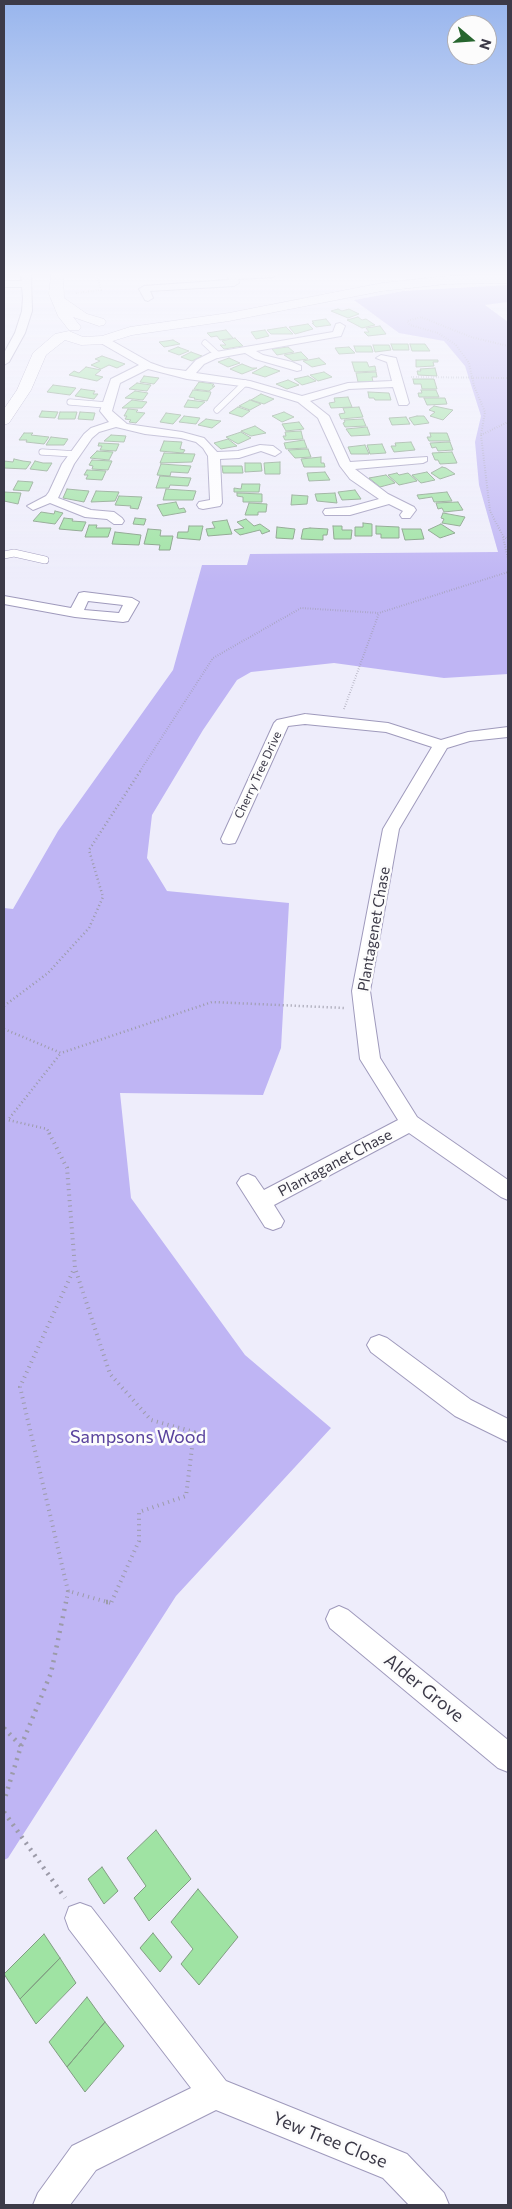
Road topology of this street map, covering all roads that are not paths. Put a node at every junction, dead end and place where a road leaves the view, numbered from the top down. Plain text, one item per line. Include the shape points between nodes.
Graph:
1 (30, 377) edge
2 (123, 377) edge
3 (196, 377) edge
4 (396, 377) edge
5 (397, 380) junction
6 (244, 383) junction
7 (302, 400) junction
8 (70, 402) dead end
9 (404, 403) dead end
10 (106, 405) junction
11 (217, 410) dead end
12 (4, 420) edge
13 (117, 423) junction
14 (272, 447) dead end
15 (42, 452) dead end
16 (75, 454) junction
17 (214, 456) junction
18 (423, 459) dead end
19 (346, 466) junction
20 (50, 499) junction
21 (390, 500) junction
22 (202, 505) dead end
23 (33, 506) dead end
24 (423, 507) dead end
25 (330, 512) dead end
26 (114, 515) dead end
27 (4, 554) edge
28 (46, 560) dead end
29 (4, 600) edge
30 (75, 612) dead end
31 (508, 732) edge
32 (441, 745) junction
33 (229, 839) dead end
34 (410, 1123) junction
35 (248, 1183) dead end
36 (508, 1191) edge
37 (261, 1202) junction
38 (273, 1221) dead end
39 (379, 1344) dead end
40 (508, 1431) edge
41 (339, 1619) dead end
42 (508, 1758) edge
43 (80, 1918) road end
44 (215, 2093) junction
45 (50, 2205) edge
46 (432, 2205) edge

1 - 12 main road
2 - 10 street via 115,381
3 - 6 street
4 - 5 street
5 - 7 street via 348,386
5 - 9 street
6 - 7 street
6 - 11 lane
7 - 19 street via 323,416
8 - 10 lane
10 - 13 street via 109,417
13 - 16 street via 95,430
13 - 17 street via 133,429 192,438 207,446
14 - 17 street
15 - 16 lane
16 - 20 street via 59,488
17 - 22 street via 222,504
18 - 19 street via 403,466
19 - 21 street via 362,483
20 - 23 street
20 - 26 street via 89,514
21 - 24 street via 408,513
21 - 25 street via 353,515
27 - 28 lane
29 - 30 street
31 - 32 street via 468,737
32 - 33 street, Cherry Tree Drive via 388,728 305,719 282,724
32 - 34 street, Plantagenet Chase via 391,829 361,991 370,1059
34 - 36 street, Plantagenet Chase
34 - 37 street, Plantaganet Chase
35 - 37 street, Plantaganet Chase
37 - 38 street, Plantaganet Chase
39 - 40 street via 463,1408
41 - 42 street, Alder Grove
43 - 44 street
44 - 45 street via 84,2158
44 - 46 street, Yew Tree Close via 394,2166

